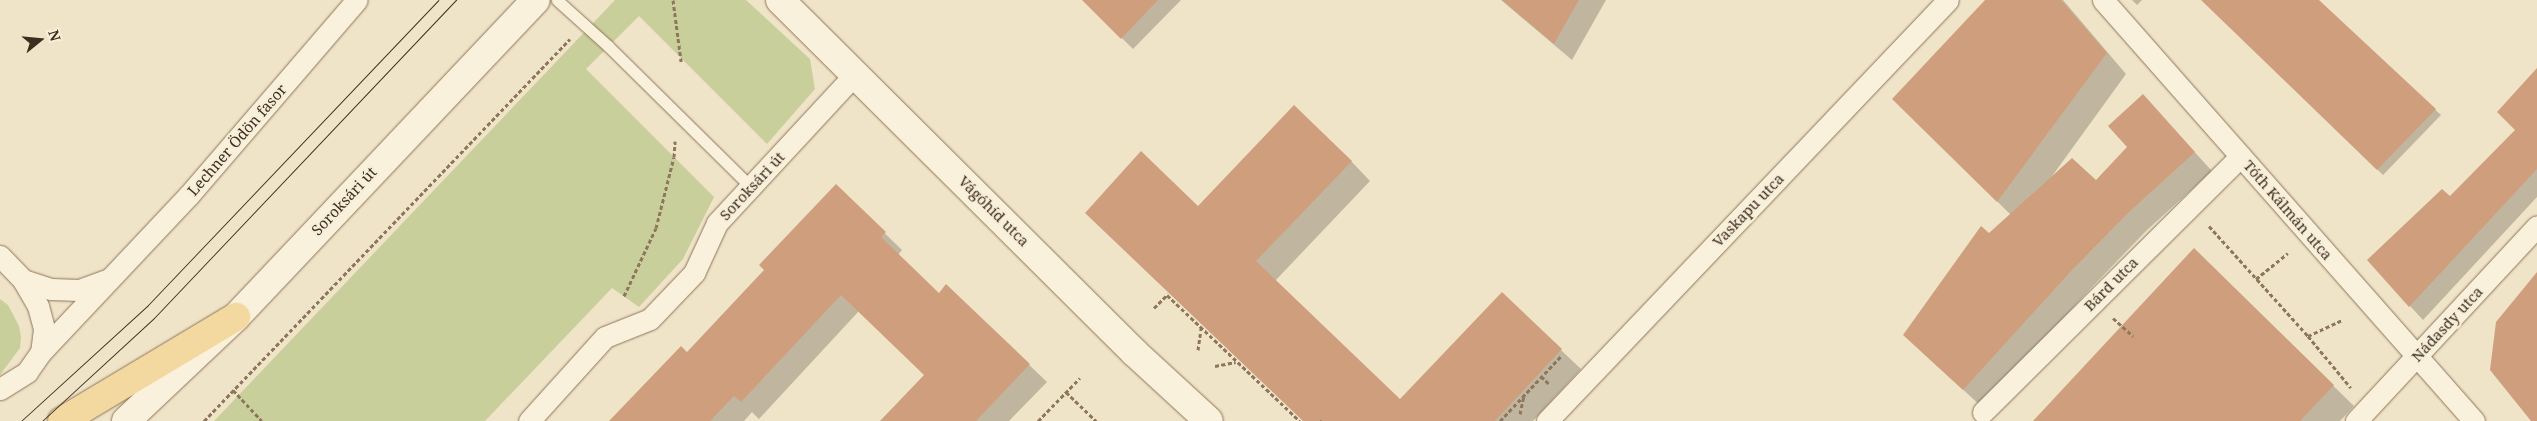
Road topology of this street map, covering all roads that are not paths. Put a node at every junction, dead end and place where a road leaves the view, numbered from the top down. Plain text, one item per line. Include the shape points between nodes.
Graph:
1 (357, 0) edge
2 (536, 0) edge
3 (556, 0) edge
4 (780, 0) edge
5 (1948, 0) edge
6 (2103, 0) edge
7 (855, 74) junction
8 (2241, 156) junction
9 (751, 187) junction
10 (2537, 226) edge
11 (0, 256) edge
12 (113, 277) junction
13 (23, 280) junction
14 (236, 317) junction
15 (41, 352) junction
16 (2417, 357) junction
17 (0, 389) edge
18 (142, 411) edge
19 (1983, 412) dead end
20 (62, 421) edge
21 (126, 421) edge
22 (529, 421) edge
23 (1209, 421) edge
24 (1547, 421) edge
25 (2356, 421) edge
26 (2474, 421) edge

1 - 12 street, Lechner Ödön fasor via 189,196
2 - 14 street, Soroksári út
3 - 9 lane
4 - 7 street, Vágóhíd utca
5 - 24 street, Vaskapu utca
6 - 8 street, Tóth Kálmán utca
7 - 9 street, Soroksári út
7 - 23 street, Vágóhíd utca via 1135,353
8 - 16 street, Tóth Kálmán utca
8 - 19 street, Bárd utca
9 - 22 street, Soroksári út via 717,224 694,273 650,319 605,337
10 - 16 street, Nádasdy utca
11 - 13 street
12 - 13 street, Lechner Ödön fasor via 79,290 50,289
12 - 15 street, Lechner Ödön fasor
13 - 15 street via 38,306 44,329
14 - 18 street, Soroksári út
14 - 20 main road
15 - 17 street, Lechner Ödön fasor via 26,372
16 - 25 street, Nádasdy utca
16 - 26 street, Tóth Kálmán utca
18 - 21 street, Soroksári út

